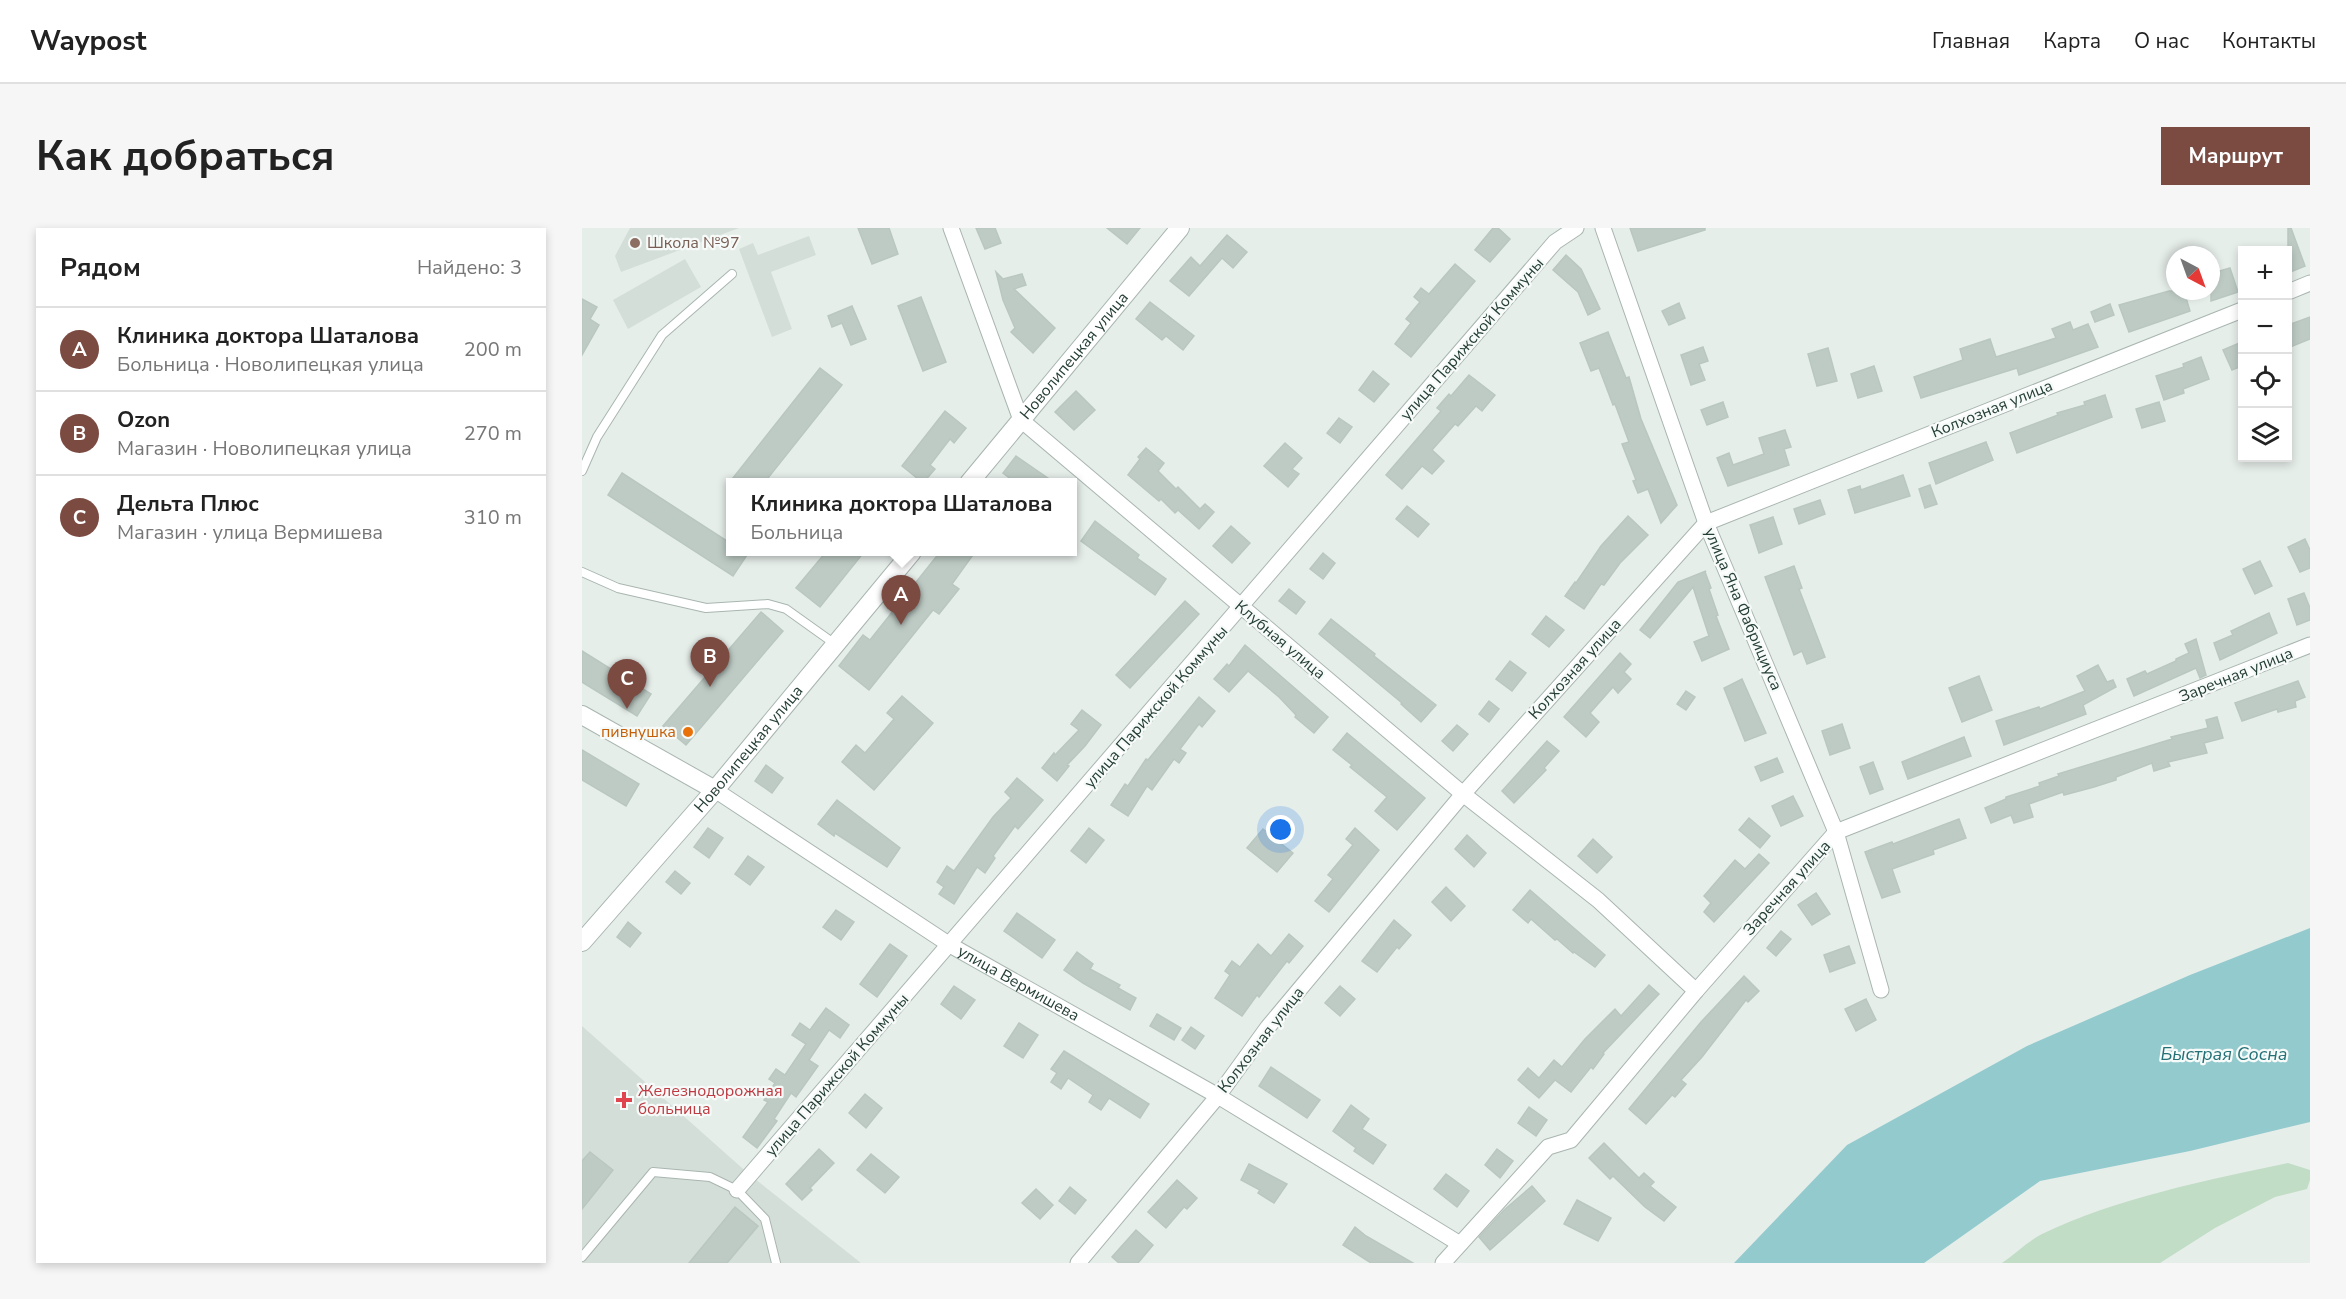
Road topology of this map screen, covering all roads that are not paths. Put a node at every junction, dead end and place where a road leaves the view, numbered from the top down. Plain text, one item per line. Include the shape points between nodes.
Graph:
1 (951, 228) edge
2 (1180, 228) edge
3 (1576, 228) edge
4 (1603, 228) edge
5 (732, 274) dead end
6 (2310, 283) edge
7 (2292, 290) edge
8 (2238, 312) edge
9 (1021, 420) junction
10 (582, 471) edge
11 (973, 478) edge
12 (1707, 523) junction
13 (909, 556) edge
14 (582, 572) edge
15 (1241, 608) junction
16 (836, 644) junction
17 (2310, 645) edge
18 (582, 715) edge
19 (715, 790) junction
20 (1463, 794) junction
21 (1836, 832) junction
22 (582, 942) edge
23 (950, 945) junction
24 (1881, 990) dead end
25 (1696, 991) junction
26 (1218, 1096) junction
27 (737, 1190) junction
28 (1460, 1244) junction
29 (582, 1257) edge
30 (776, 1263) edge
31 (1078, 1263) edge
32 (1443, 1263) edge

1 - 9 street, Клубная улица
2 - 9 street, Новолипецкая улица
3 - 15 street, улица Парижской Коммуны via 1555,242
4 - 12 street, улица Яна Фабрициуса
5 - 10 lane via 662,336 597,437
6 - 7 street
8 - 12 street, Колхозная улица
9 - 11 street, Новолипецкая улица
9 - 15 street, Клубная улица
12 - 20 street, Колхозная улица
12 - 21 street, улица Яна Фабрициуса
13 - 16 street, Новолипецкая улица
14 - 16 lane via 618,588 706,608 768,603 786,609
15 - 20 street, Клубная улица
15 - 23 street, улица Парижской Коммуны
16 - 19 street, Новолипецкая улица
17 - 21 street, Заречная улица
18 - 19 street, улица Вермишева
19 - 22 street, Новолипецкая улица
19 - 23 street, улица Вермишева
20 - 25 street, Клубная улица via 1598,900
20 - 26 street, Колхозная улица via 1268,1027
21 - 24 street, улица Яна Фабрициуса
21 - 25 street, Заречная улица
23 - 26 street, улица Вермишева
23 - 27 street, улица Парижской Коммуны
25 - 28 street, Заречная улица via 1571,1140 1548,1147
26 - 28 street, улица Вермишева
26 - 31 street, Колхозная улица
27 - 29 lane via 710,1177 653,1172
27 - 30 lane via 765,1218
28 - 32 street, Заречная улица

